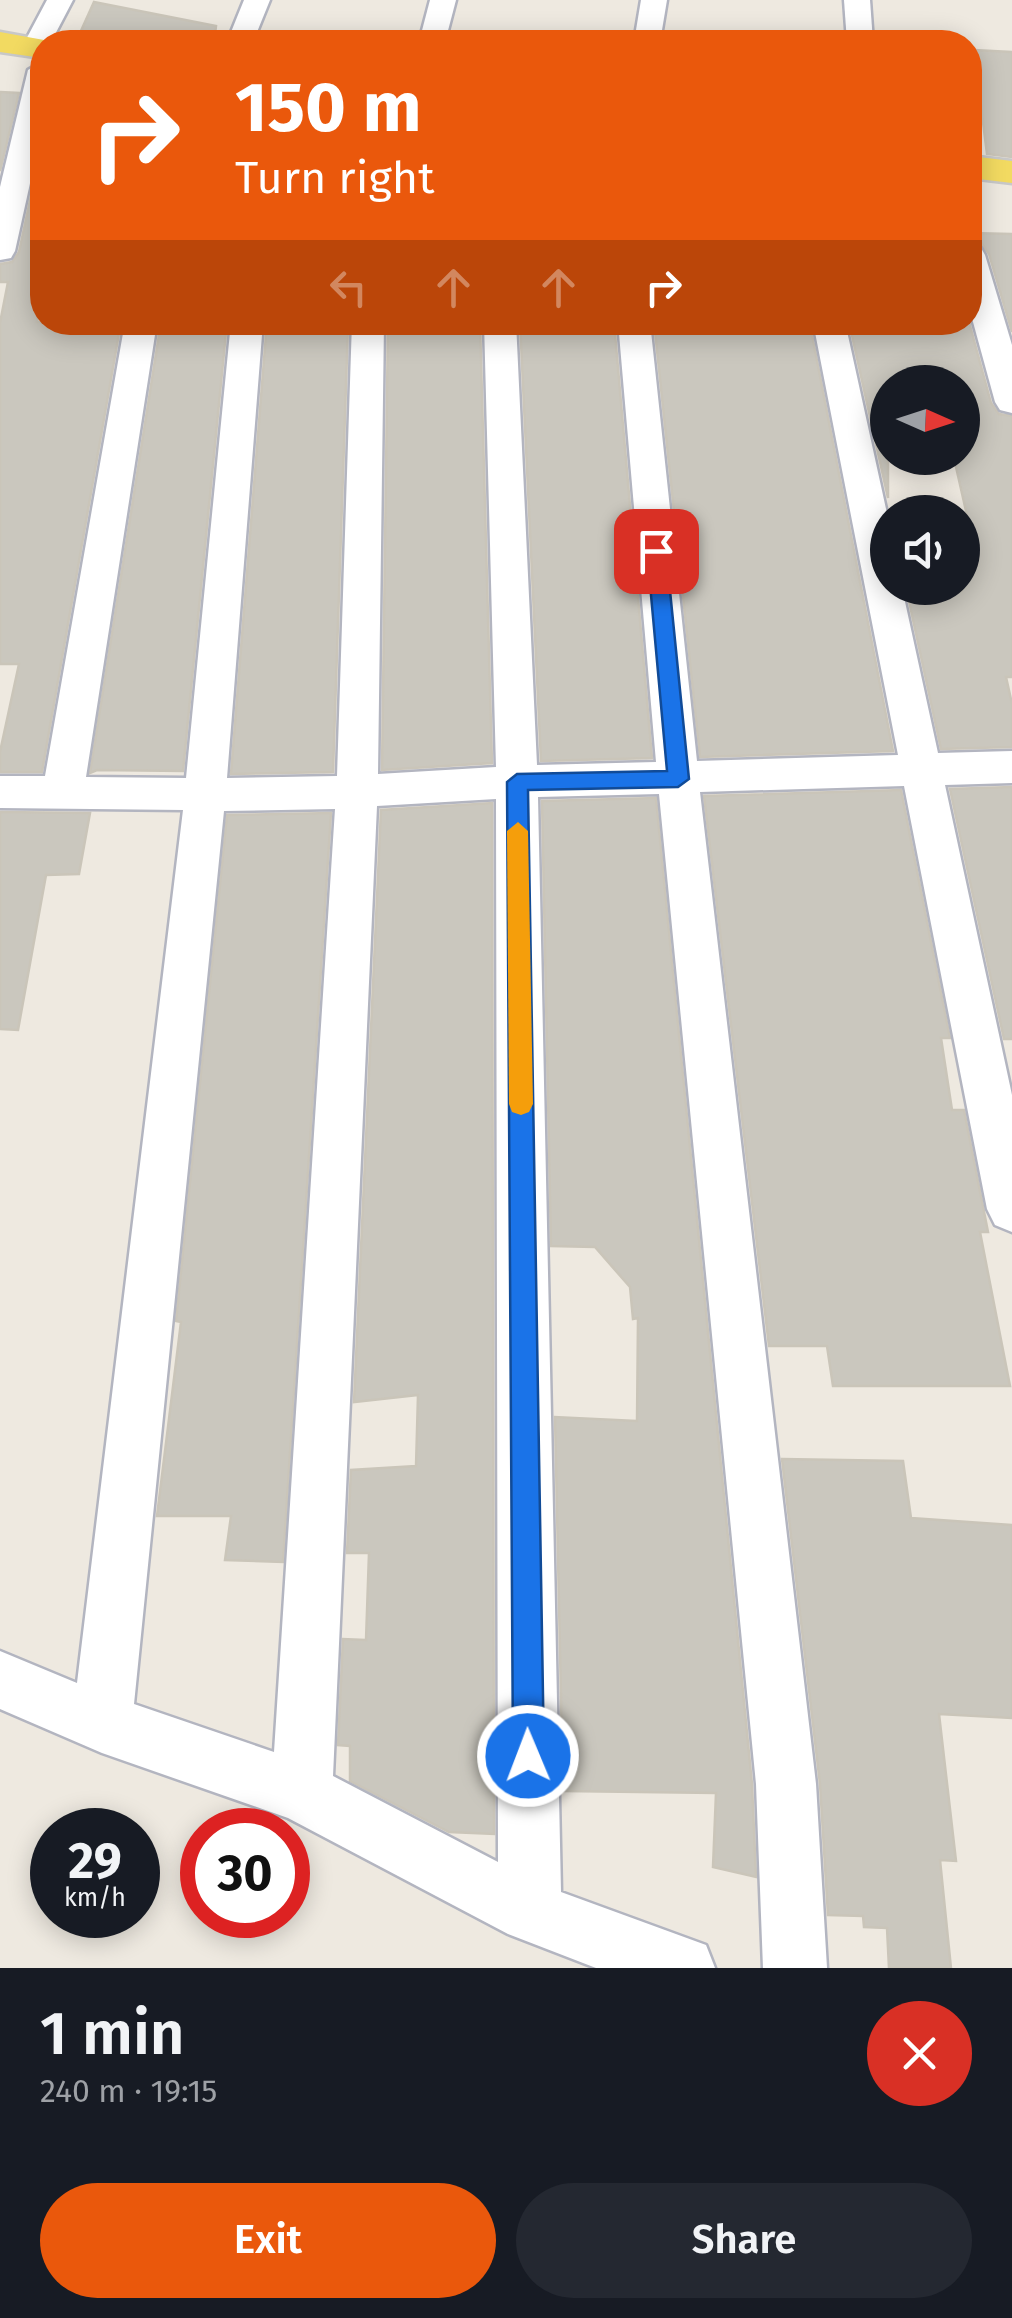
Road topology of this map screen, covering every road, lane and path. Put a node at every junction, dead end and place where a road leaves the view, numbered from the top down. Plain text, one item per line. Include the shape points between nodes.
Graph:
1 (60, 0) edge
2 (256, 0) edge
3 (443, 0) edge
4 (654, 0) edge
5 (857, 0) edge
6 (50, 30) edge
7 (245, 30) edge
8 (435, 30) edge
9 (649, 30) edge
10 (859, 30) edge
11 (0, 42) edge
12 (30, 55) edge
13 (30, 60) edge
14 (0, 64) edge
15 (30, 107) edge
16 (982, 168) edge
17 (1012, 172) edge
18 (982, 192) edge
19 (1012, 196) edge
20 (0, 251) edge
21 (982, 297) edge
22 (139, 335) edge
23 (246, 335) edge
24 (368, 335) edge
25 (500, 335) edge
26 (635, 335) edge
27 (832, 335) edge
28 (1012, 402) edge
29 (1012, 767) edge
30 (923, 772) junction
31 (678, 779) junction
32 (517, 782) junction
33 (63, 790) junction
34 (358, 790) junction
35 (0, 792) edge
36 (205, 796) junction
37 (1012, 1209) edge
38 (0, 1680) edge
39 (102, 1723) junction
40 (302, 1792) junction
41 (530, 1912) junction
42 (684, 1968) edge
43 (795, 1968) edge

1 - 6 street
2 - 7 street
3 - 8 street
4 - 9 street
5 - 10 street
11 - 12 main road
13 - 14 main road
15 - 20 street
16 - 17 main road
18 - 19 main road
21 - 28 street
22 - 33 street
23 - 36 street
24 - 34 street
25 - 32 street
26 - 31 street
27 - 30 street
29 - 30 street
30 - 31 street
30 - 37 street
31 - 32 street
31 - 43 street via 786,1784
32 - 34 street
32 - 41 street
33 - 35 street
33 - 36 street
34 - 36 street
34 - 40 street
36 - 39 street
38 - 39 street
39 - 40 street
40 - 41 street
41 - 42 street

